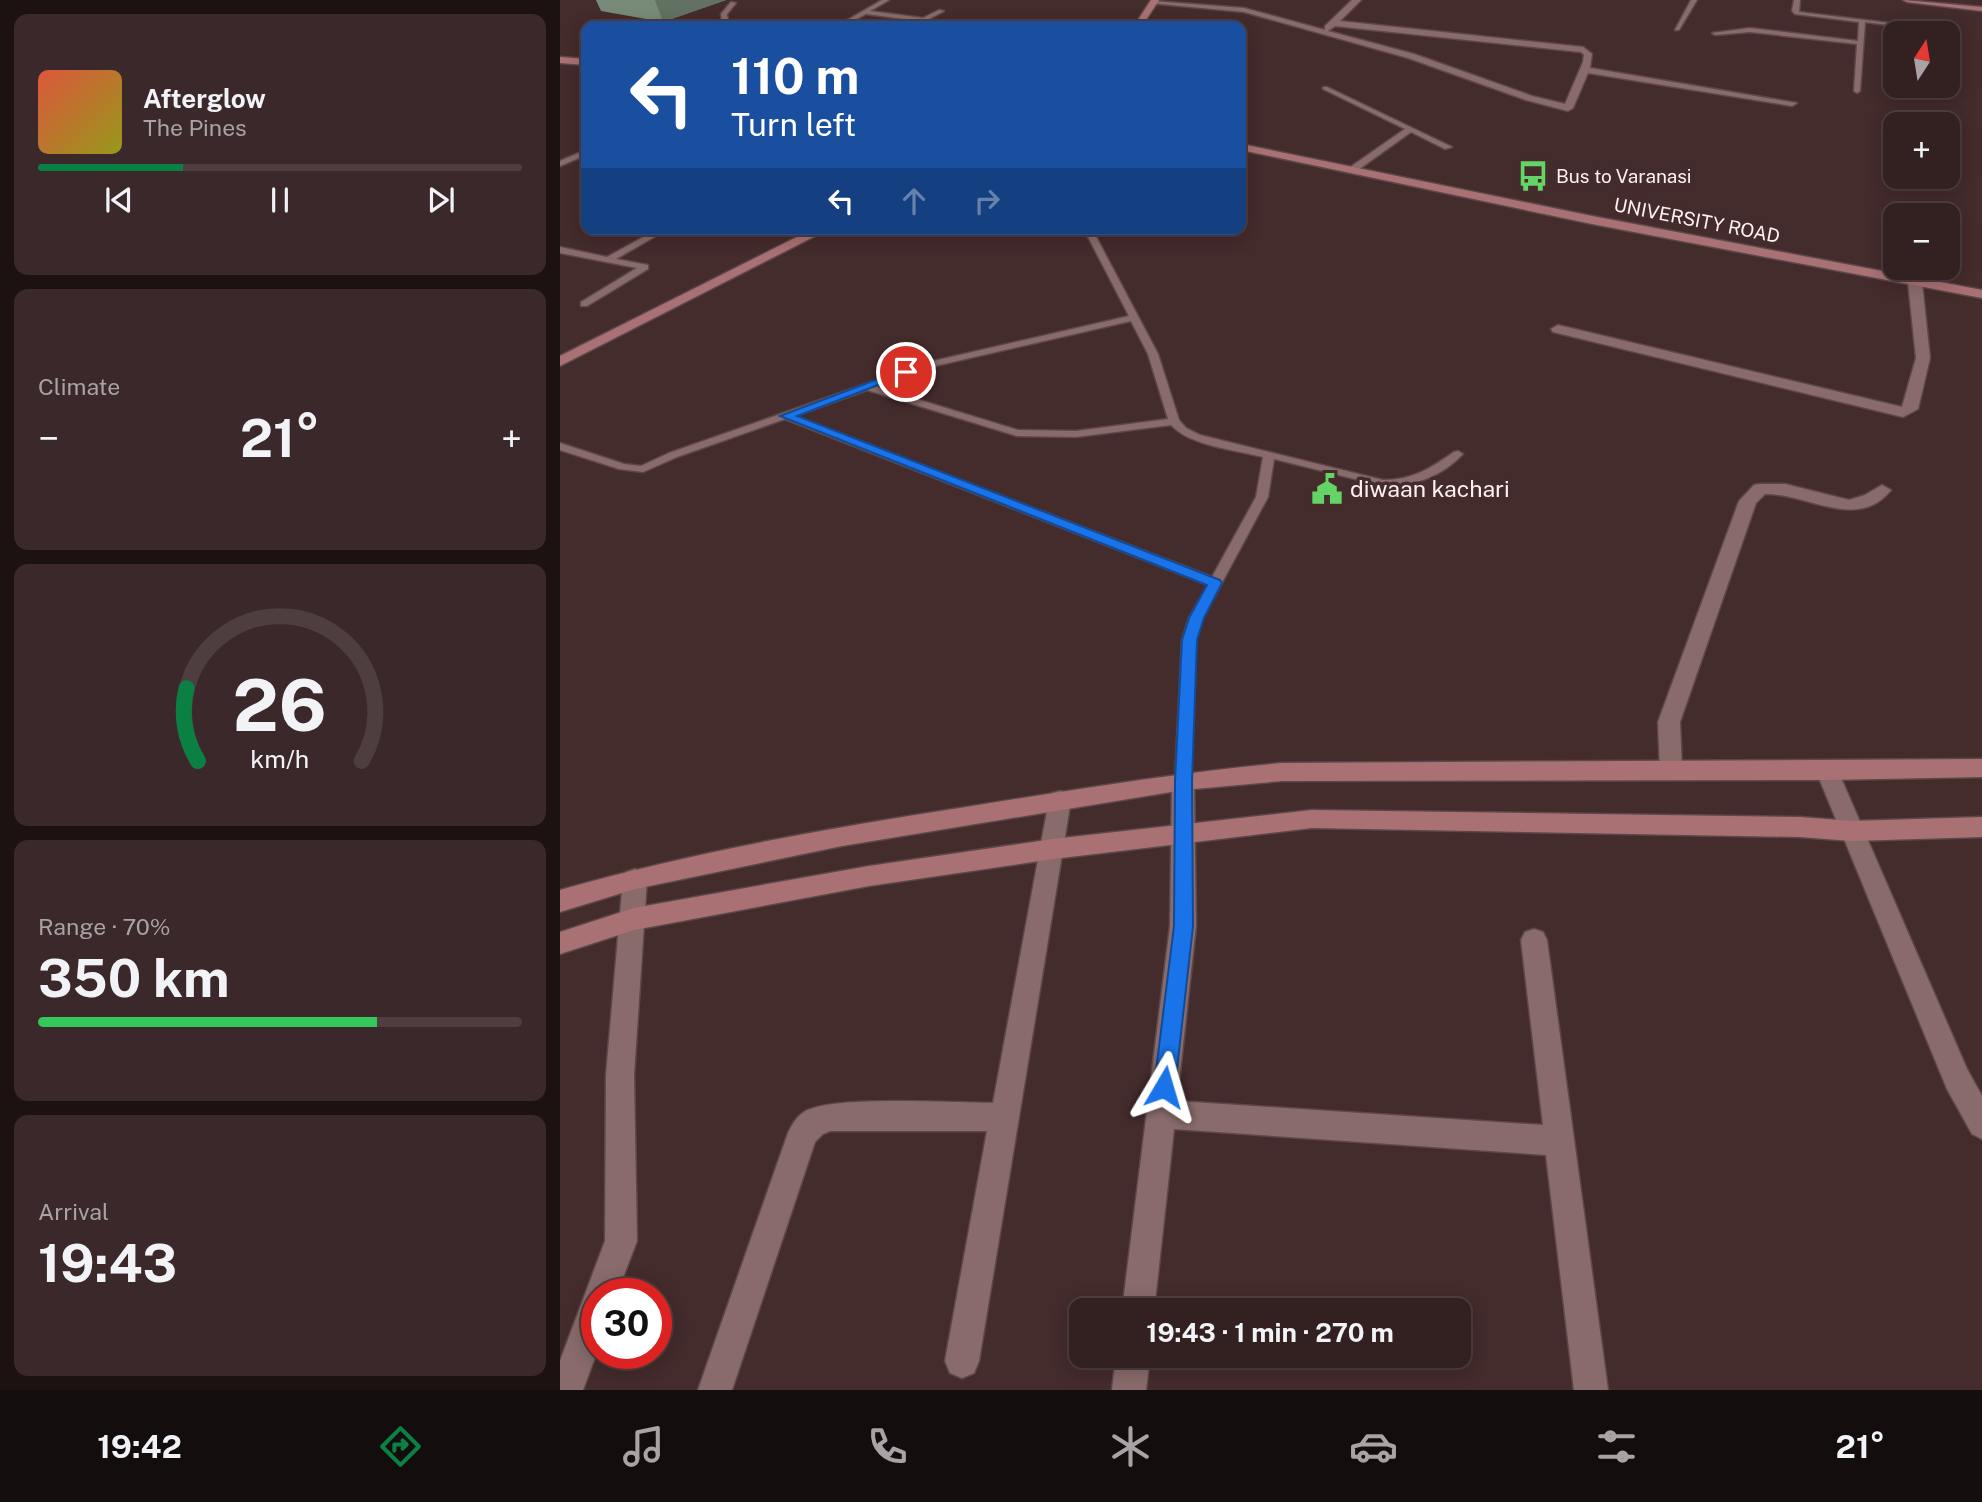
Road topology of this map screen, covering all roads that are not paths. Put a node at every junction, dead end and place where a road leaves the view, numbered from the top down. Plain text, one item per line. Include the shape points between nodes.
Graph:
1 (876, 0) edge
2 (886, 0) edge
3 (1246, 0) edge
4 (1357, 0) edge
5 (1694, 0) edge
6 (1787, 0) edge
7 (1908, 0) edge
8 (1154, 1) edge
9 (1797, 1) edge
10 (733, 3) dead end
11 (1236, 9) junction
12 (1982, 9) edge
13 (941, 10) dead end
14 (865, 12) junction
15 (1252, 13) junction
16 (1298, 13) dead end
17 (1325, 16) dead end
18 (924, 20) joint
19 (1336, 20) junction
20 (1862, 20) junction
21 (725, 21) edge
22 (849, 21) edge
23 (1141, 21) edge
24 (1883, 23) edge
25 (1677, 29) dead end
26 (1323, 32) junction
27 (1715, 33) dead end
28 (1860, 43) junction
29 (560, 51) edge
30 (581, 53) edge
31 (560, 60) edge
32 (581, 62) edge
33 (1584, 70) junction
34 (1325, 88) dead end
35 (1857, 90) dead end
36 (1792, 103) dead end
37 (1410, 129) junction
38 (1246, 140) edge
39 (1448, 147) dead end
40 (1246, 148) edge
41 (581, 154) edge
42 (560, 164) edge
43 (1357, 167) junction
44 (653, 235) edge
45 (811, 235) edge
46 (1091, 235) edge
47 (560, 250) edge
48 (608, 260) junction
49 (1883, 271) edge
50 (1915, 280) edge
51 (1927, 280) edge
52 (1940, 280) edge
53 (1982, 285) edge
54 (1982, 294) edge
55 (584, 304) dead end
56 (1134, 318) junction
57 (1558, 328) dead end
58 (560, 362) edge
59 (868, 387) junction
60 (786, 416) junction
61 (1174, 421) junction
62 (560, 446) edge
63 (1458, 454) dead end
64 (1269, 455) junction
65 (1882, 491) dead end
66 (1215, 583) junction
67 (1982, 768) edge
68 (1671, 771) junction
69 (1827, 771) junction
70 (1184, 781) junction
71 (1060, 800) junction
72 (1982, 827) edge
73 (1853, 831) junction
74 (1184, 834) junction
75 (1053, 849) junction
76 (635, 879) junction
77 (560, 901) edge
78 (634, 919) junction
79 (1534, 940) dead end
80 (560, 943) edge
81 (1161, 1114) junction
82 (1005, 1117) junction
83 (1982, 1124) edge
84 (1559, 1141) junction
85 (607, 1278) edge
86 (1140, 1298) edge
87 (581, 1349) edge
88 (962, 1361) dead end
89 (1132, 1368) edge
90 (566, 1390) edge
91 (715, 1390) edge
92 (1129, 1390) edge
93 (1591, 1390) edge

1 - 2 lane
2 - 14 lane
3 - 11 street
4 - 19 street
5 - 25 lane
6 - 9 lane
7 - 12 main road
8 - 11 street
8 - 23 main road
9 - 20 lane via 1797,13
10 - 21 lane via 724,14
11 - 15 street
13 - 18 lane
14 - 18 lane
14 - 22 lane
15 - 16 street
15 - 26 street
17 - 19 street
19 - 26 street
19 - 33 street via 1583,50 1588,54
20 - 24 lane
20 - 28 lane
26 - 33 street via 1568,108
27 - 28 lane via 1750,30
28 - 35 lane
29 - 30 main road
31 - 32 main road
33 - 36 street
34 - 37 lane
37 - 39 lane
37 - 43 lane
38 - 43 main road, UNIVERSITY ROAD
40 - 43 main road, UNIVERSITY ROAD
41 - 42 lane
43 - 49 main road, UNIVERSITY ROAD
44 - 48 lane
45 - 58 main road
46 - 56 lane
47 - 48 lane
48 - 55 lane via 645,267
50 - 57 street via 1923,358 1910,409 1903,412
51 - 54 main road, UNIVERSITY ROAD
52 - 53 main road, UNIVERSITY ROAD
56 - 59 lane via 932,364
56 - 61 lane via 1153,354
59 - 60 lane
59 - 61 lane via 1034,435 1065,436
60 - 62 lane via 643,468 623,467
60 - 66 lane
61 - 64 lane via 1196,437
63 - 64 lane via 1422,480 1399,484
64 - 66 lane via 1262,497
65 - 68 street via 1872,501 1853,505 1832,504 1785,489 1760,489 1748,501 1669,722
66 - 70 lane via 1189,640
67 - 69 main road
68 - 69 main road
68 - 70 main road via 1282,772
69 - 73 street
70 - 71 main road
70 - 74 street
71 - 75 street
71 - 76 main road via 842,836
72 - 73 main road
73 - 74 main road via 1312,819
73 - 83 street via 1957,1079
74 - 75 main road
74 - 81 street via 1183,926
75 - 78 main road via 869,876
75 - 82 street
76 - 77 main road
76 - 78 street
78 - 80 main road
78 - 85 street via 620,1075 621,1241
79 - 84 street
81 - 84 street
81 - 86 street
82 - 88 street
82 - 91 street via 830,1117 814,1122 803,1133
84 - 93 street
87 - 90 street
89 - 92 street

